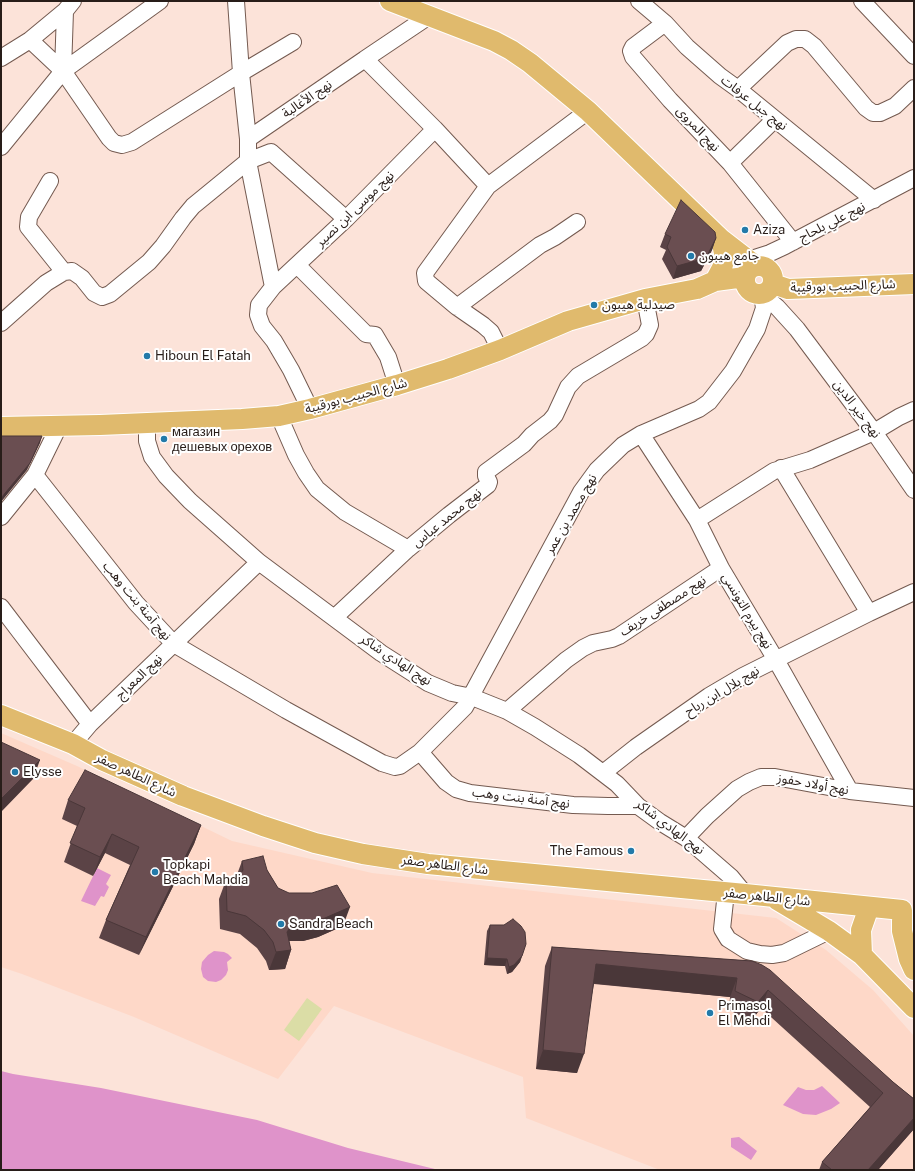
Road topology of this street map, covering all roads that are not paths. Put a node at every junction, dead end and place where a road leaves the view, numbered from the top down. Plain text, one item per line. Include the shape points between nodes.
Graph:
1 (160, 1) edge
2 (236, 1) edge
3 (390, 1) edge
4 (639, 1) edge
5 (862, 1) edge
6 (69, 6) edge
7 (428, 16) junction
8 (664, 23) junction
9 (30, 40) junction
10 (293, 42) dead end
11 (914, 56) edge
12 (1, 58) edge
13 (365, 59) junction
14 (63, 72) junction
15 (241, 73) junction
16 (914, 88) edge
17 (738, 89) junction
18 (588, 111) junction
19 (775, 119) junction
20 (435, 129) junction
21 (248, 139) junction
22 (1, 147) edge
23 (248, 161) junction
24 (730, 164) junction
25 (914, 178) edge
26 (50, 180) dead end
27 (488, 186) junction
28 (874, 200) junction
29 (346, 219) junction
30 (577, 222) dead end
31 (721, 239) junction
32 (793, 242) junction
33 (297, 266) junction
34 (64, 272) junction
35 (715, 282) junction
36 (763, 284) junction
37 (914, 284) edge
38 (273, 287) junction
39 (697, 289) junction
40 (645, 300) junction
41 (457, 307) junction
42 (1, 323) edge
43 (500, 350) junction
44 (397, 385) junction
45 (310, 410) junction
46 (914, 410) edge
47 (278, 416) junction
48 (147, 423) junction
49 (59, 426) junction
50 (1, 427) edge
51 (874, 432) junction
52 (641, 434) junction
53 (781, 468) junction
54 (34, 475) junction
55 (914, 490) edge
56 (1, 517) edge
57 (697, 520) junction
58 (408, 549) junction
59 (259, 562) junction
60 (721, 568) junction
61 (914, 592) edge
62 (1, 607) edge
63 (868, 613) junction
64 (334, 618) junction
65 (174, 644) junction
66 (191, 654) junction
67 (776, 660) junction
68 (472, 697) junction
69 (110, 705) junction
70 (507, 711) junction
71 (1, 715) edge
72 (90, 724) junction
73 (73, 744) junction
74 (420, 752) junction
75 (400, 766) joint
76 (603, 773) junction
77 (850, 791) junction
78 (914, 798) edge
79 (638, 806) junction
80 (686, 838) junction
81 (735, 893) junction
82 (772, 897) junction
83 (869, 907) junction
84 (908, 911) edge
85 (829, 931) junction
86 (862, 955) junction
87 (914, 970) edge
88 (914, 1008) edge

1 - 14 street
2 - 15 street
3 - 7 main road
4 - 8 street, نهج جبل عرفات
5 - 11 street
6 - 9 street
6 - 14 street
7 - 13 street, نهج الأغالبة
7 - 18 main road via 511,50
8 - 17 street, نهج جبل عرفات via 687,47
8 - 24 street, نهج المروى via 633,47 633,57
9 - 12 street
9 - 14 street
10 - 15 street
13 - 20 street
13 - 21 street, نهج الأغالبة
14 - 15 street via 109,138 122,145 132,142
14 - 22 street
15 - 21 street
16 - 17 street via 895,106 880,113 873,112 866,108 814,46 805,40 796,39 787,43
17 - 19 street, نهج جبل عرفات
18 - 27 street
18 - 31 main road
19 - 24 street
19 - 28 street, نهج جبل عرفات
20 - 27 street
20 - 29 street, نهج موسى ابن نصير
21 - 23 street
23 - 29 street via 271,152
23 - 34 street via 193,206 149,262 110,294 102,297 94,293 82,278 72,271
23 - 38 street
24 - 32 street, نهج المروى
25 - 28 street, نهج علي بلحاج
26 - 34 street via 29,216 28,227
27 - 41 street via 424,275 426,280
28 - 32 street, نهج علي بلحاج
29 - 33 street, نهج موسى ابن نصير
30 - 41 street via 540,245
31 - 35 main road via 724,261
31 - 36 main road
32 - 36 street, نهج علي بلحاج via 770,253
33 - 38 street, نهج موسى ابن نصير
33 - 44 street via 366,334 375,336 388,357
34 - 42 street
35 - 36 main road, شارع الحبيب بورقيبة
35 - 39 main road, شارع الحبيب بورقيبة
36 - 37 main road, شارع الحبيب بورقيبة
36 - 39 main road, شارع الحبيب بورقيبة
36 - 51 street, نهج خير الدين
36 - 52 street, نهج محمد بن عمر via 764,308 757,329 733,371 709,402 699,410
38 - 45 street, نهج موسى ابن نصير via 259,305 258,315 262,326 291,370
39 - 40 main road, شارع الحبيب بورقيبة
40 - 43 main road, شارع الحبيب بورقيبة via 568,321
40 - 58 street, نهج محمد عباس via 650,325 646,334 578,376 568,388 550,421 486,472 488,485
41 - 43 street via 491,332
43 - 44 main road, شارع الحبيب بورقيبة
44 - 45 main road, شارع الحبيب بورقيبة
45 - 47 main road, شارع الحبيب بورقيبة
46 - 51 street
47 - 48 main road, شارع الحبيب بورقيبة
47 - 58 street via 296,455 317,489 345,512
48 - 49 main road, شارع الحبيب بورقيبة
48 - 59 street, نهج الهادي شاكر via 147,441 152,457 166,476 190,501
49 - 50 main road, شارع الحبيب بورقيبة
49 - 54 street
51 - 53 street via 810,460
51 - 55 street, نهج خير الدين
52 - 57 street, نهج بيرم التونسي
52 - 68 street, نهج محمد بن عمر via 611,455 581,492
53 - 57 street
53 - 63 street
54 - 56 street
54 - 65 street, نهج آمنة بنت وهب via 136,603
57 - 60 street, نهج بيرم التونسي
58 - 64 street, نهج محمد عباس
59 - 64 street, نهج الهادي شاكر
59 - 65 street, نهج المعراج
60 - 67 street, نهج بيرم التونسي
60 - 70 street, نهج مصطفى خريف via 618,636 583,648
61 - 63 street, نهج بلال ابن رباح
62 - 72 street
63 - 67 street, نهج بلال ابن رباح
64 - 68 street, نهج الهادي شاكر via 381,653 428,683 452,693
65 - 66 street, نهج آمنة بنت وهب
65 - 69 street, نهج المعراج
66 - 69 street via 174,659
66 - 75 street, نهج آمنة بنت وهب via 382,763
67 - 76 street, نهج بلال ابن رباح via 709,696
67 - 77 street, نهج بيرم التونسي
68 - 70 street, نهج الهادي شاكر
68 - 74 street, نهج محمد بن عمر
69 - 72 street, نهج المعراج
70 - 76 street, نهج الهادي شاكر
71 - 73 main road, شارع الطاهر صفر
72 - 73 street, نهج المعراج
73 - 81 main road, شارع الطاهر صفر via 102,760 183,796 262,826 336,848 428,864
74 - 75 street, نهج محمد بن عمر
74 - 79 street, نهج آمنة بنت وهب via 446,782 456,789 470,793 573,805
76 - 79 street, نهج الهادي شاكر
77 - 78 street, نهج أولاد حفوز
77 - 80 street, نهج أولاد حفوز via 775,777 761,777 737,790
79 - 80 street, نهج الهادي شاكر
80 - 81 street, نهج الهادي شاكر via 732,877
81 - 82 main road, شارع الطاهر صفر
81 - 85 street via 722,929 728,939 747,951 772,956 784,953
82 - 83 main road, شارع الطاهر صفر
82 - 85 main road
83 - 84 main road, شارع الطاهر صفر
83 - 86 main road via 861,930
84 - 87 main road via 902,931
85 - 86 main road
86 - 88 main road

